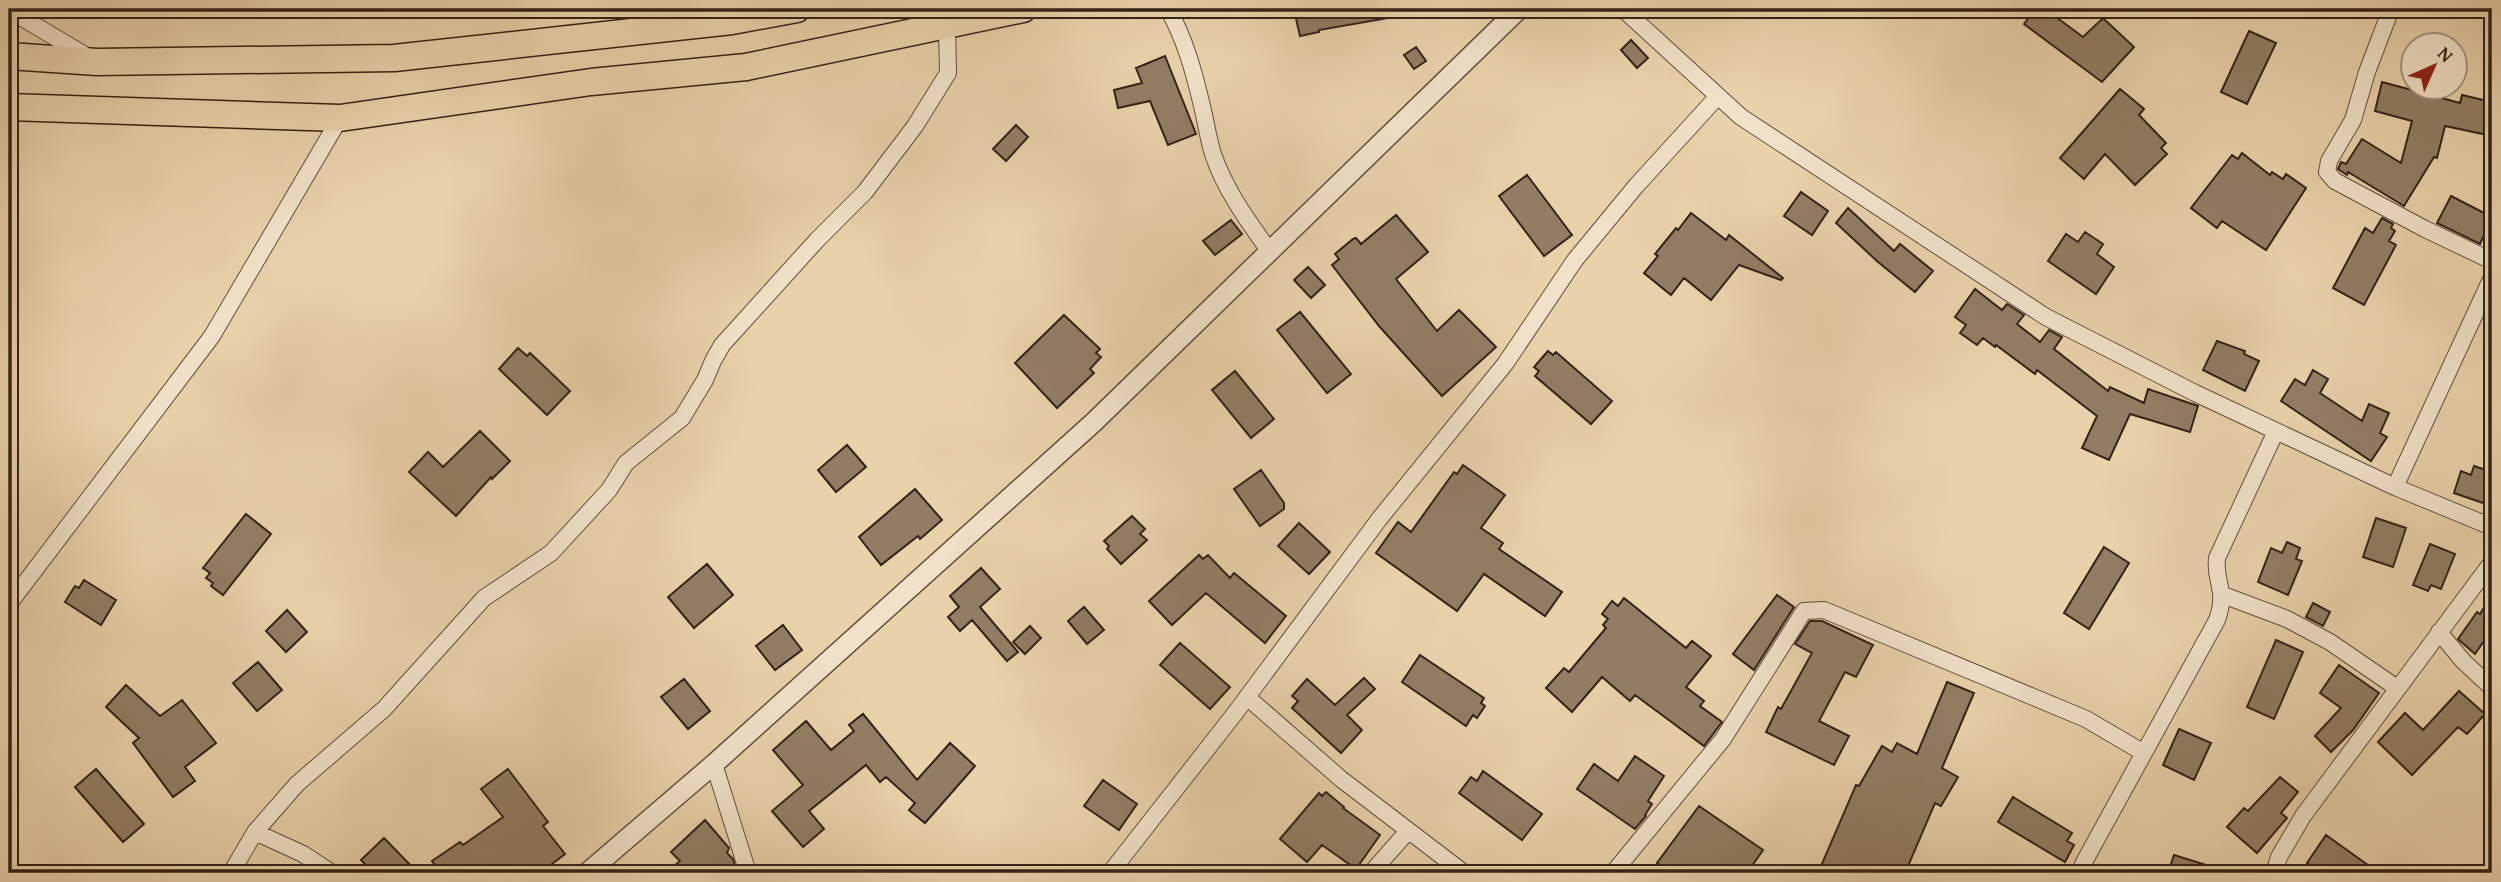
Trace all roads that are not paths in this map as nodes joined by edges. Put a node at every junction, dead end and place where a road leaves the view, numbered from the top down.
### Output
1 (797, 9) edge
2 (1023, 9) edge
3 (1168, 9) edge
4 (1519, 9) edge
5 (1623, 9) edge
6 (2391, 9) edge
7 (9, 10) edge
8 (947, 26) junction
9 (592, 36) junction
10 (9, 56) edge
11 (97, 62) junction
12 (591, 82) junction
13 (1718, 96) junction
14 (9, 107) edge
15 (340, 118) junction
16 (1270, 252) junction
17 (2492, 261) edge
18 (2492, 277) edge
19 (2276, 431) junction
20 (2395, 487) junction
21 (2492, 527) edge
22 (2492, 562) edge
23 (2223, 595) junction
24 (9, 604) edge
25 (2440, 632) junction
26 (2397, 688) junction
27 (2492, 688) edge
28 (1247, 697) junction
29 (2144, 753) junction
30 (714, 764) junction
31 (1408, 831) junction
32 (255, 832) junction
33 (2083, 863) dead end
34 (231, 873) edge
35 (332, 873) edge
36 (587, 873) edge
37 (747, 873) edge
38 (1110, 873) edge
39 (1371, 873) edge
40 (1464, 873) edge
41 (1613, 873) edge
42 (2274, 873) edge

1 - 9 highway
2 - 8 highway
3 - 16 street
4 - 16 street
5 - 13 street
6 - 17 street
7 - 11 street
8 - 12 highway
8 - 32 street
9 - 11 highway
9 - 12 highway
10 - 11 highway
12 - 15 highway
13 - 19 street
13 - 28 street
14 - 15 highway
15 - 24 street
16 - 30 street
18 - 20 street
19 - 20 street
19 - 23 street
20 - 21 street
22 - 25 street
23 - 26 street
23 - 29 street
25 - 26 street
25 - 27 street
26 - 42 street
28 - 31 street
28 - 38 street
29 - 33 street
29 - 41 street
30 - 36 street
30 - 37 street
31 - 39 street
31 - 40 street
32 - 34 street
32 - 35 street

